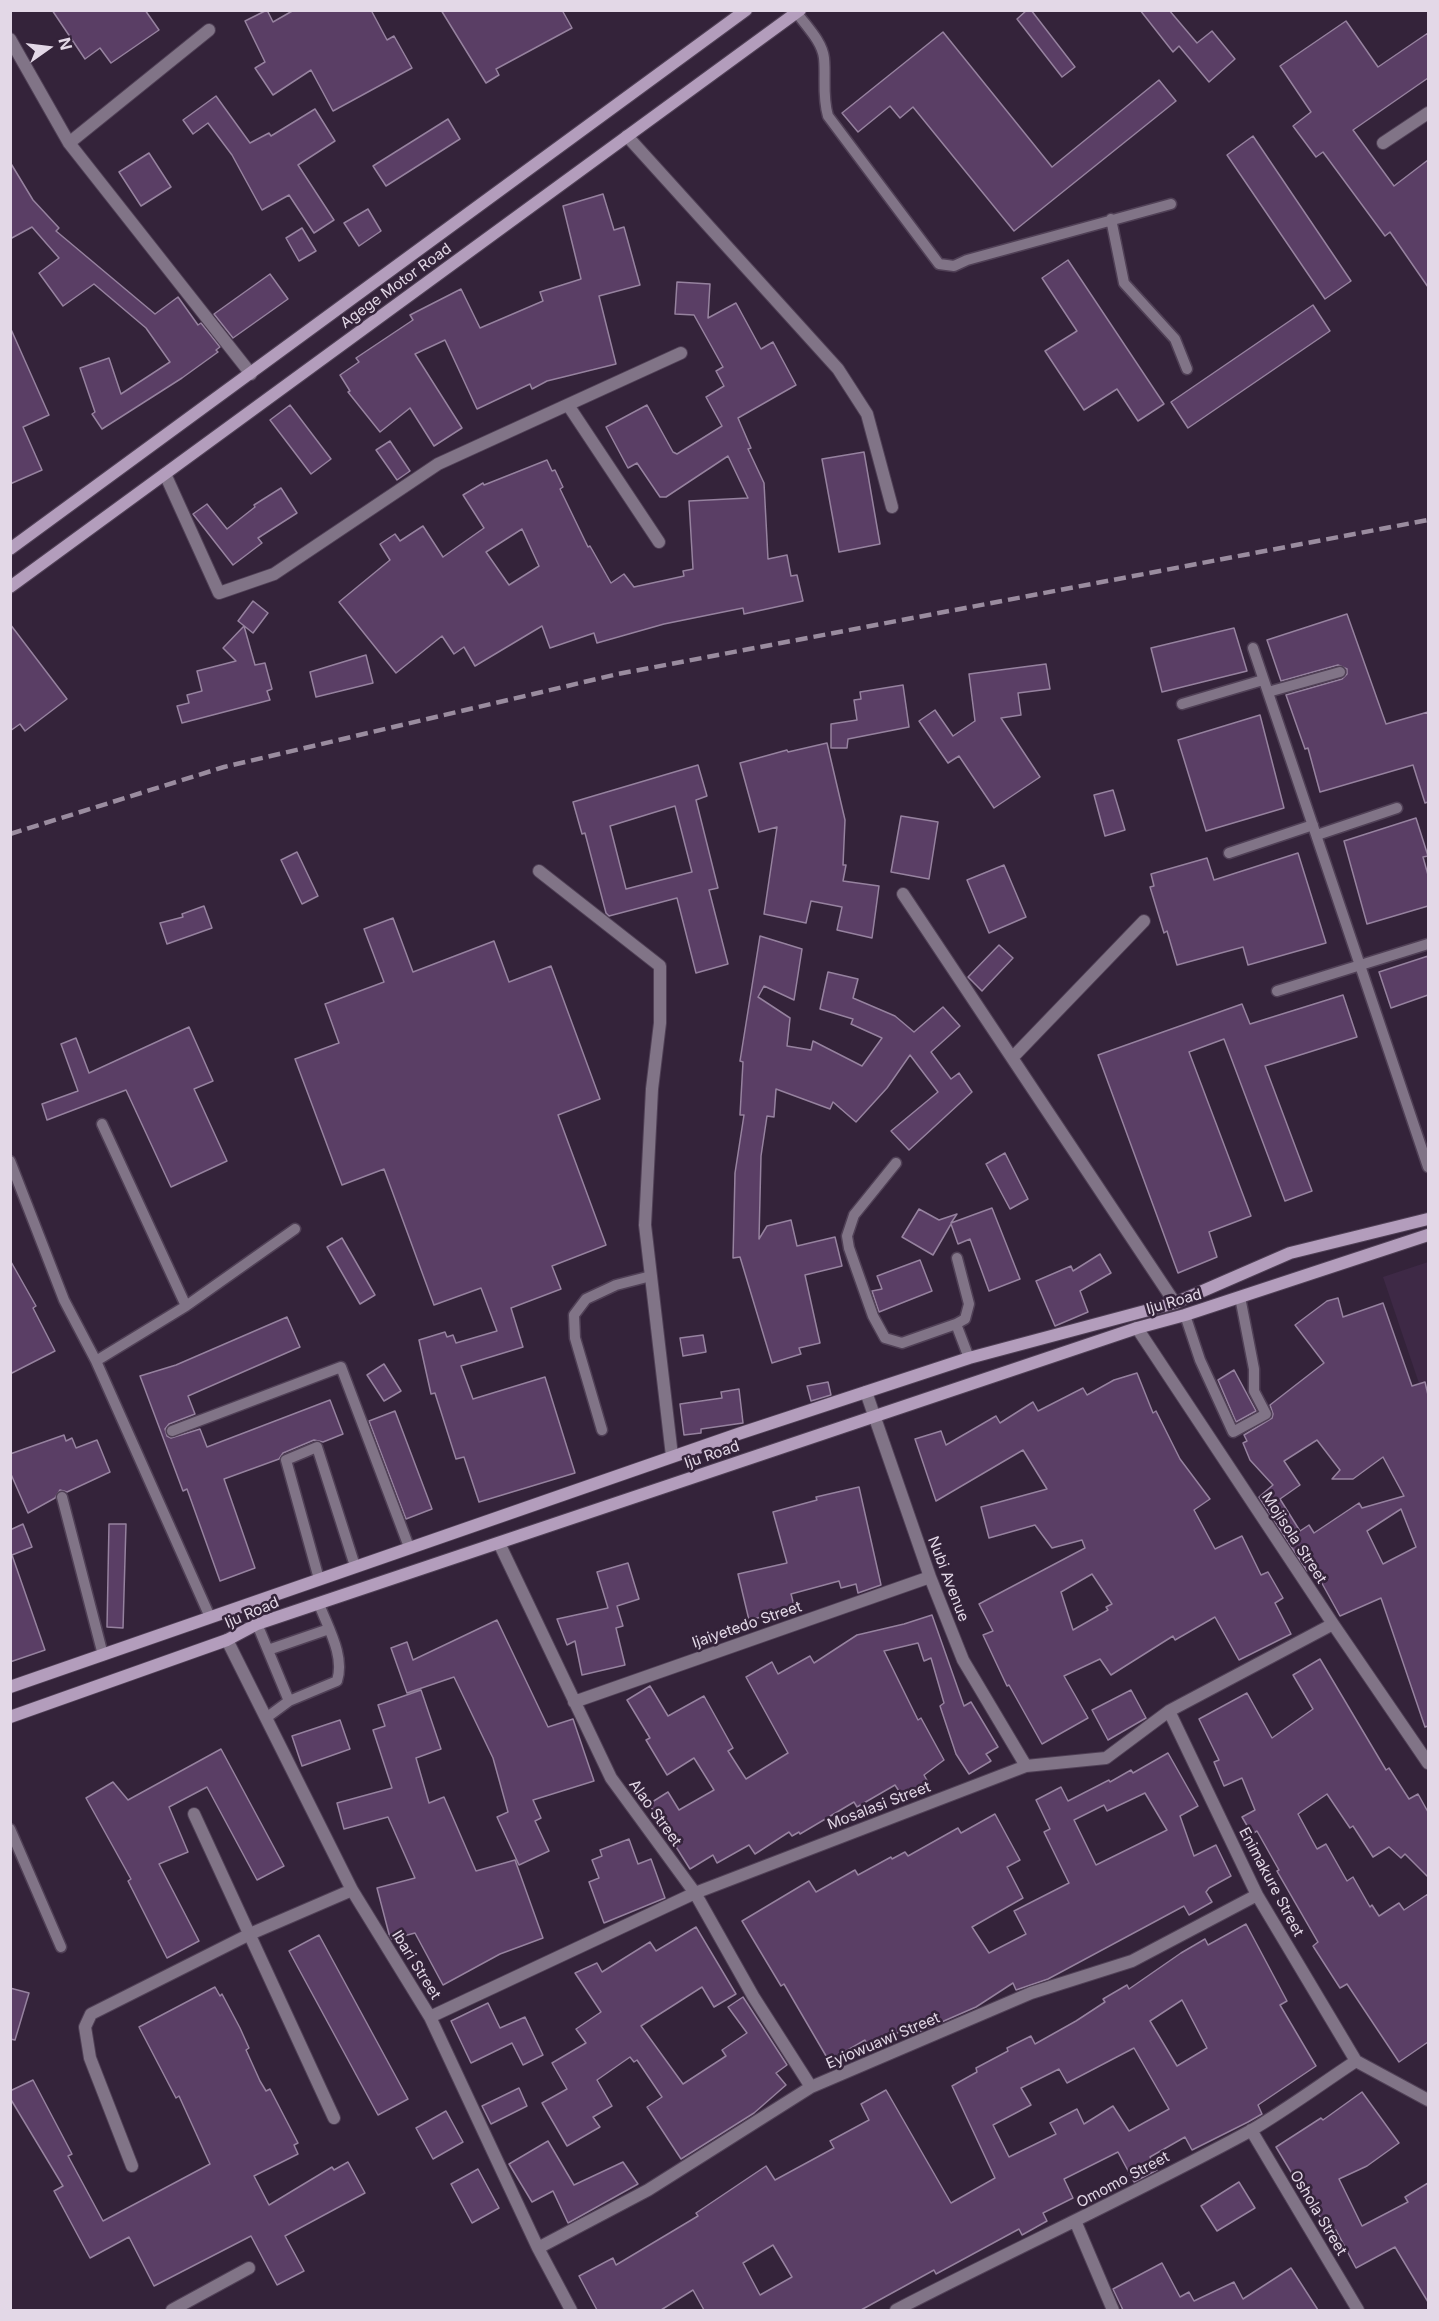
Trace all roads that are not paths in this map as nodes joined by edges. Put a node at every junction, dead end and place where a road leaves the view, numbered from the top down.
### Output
1 (741, 12) edge
2 (798, 12) edge
3 (209, 30) dead end
4 (10, 39) edge
5 (1428, 113) edge
6 (627, 136) junction
7 (1383, 142) dead end
8 (69, 143) junction
9 (1171, 204) dead end
10 (1111, 219) junction
11 (681, 353) dead end
12 (1187, 369) dead end
13 (250, 374) junction
14 (568, 405) junction
15 (165, 474) junction
16 (892, 507) dead end
17 (659, 542) dead end
18 (10, 549) edge
19 (10, 587) edge
20 (1253, 648) dead end
21 (1340, 672) dead end
22 (1263, 680) junction
23 (1268, 692) junction
24 (1182, 704) dead end
25 (1397, 808) dead end
26 (1315, 830) junction
27 (1229, 853) dead end
28 (538, 872) dead end
29 (903, 894) dead end
30 (1144, 921) dead end
31 (1428, 944) edge
32 (1360, 965) junction
33 (1276, 991) dead end
34 (1013, 1057) junction
35 (102, 1124) dead end
36 (10, 1161) edge
37 (896, 1163) dead end
38 (1428, 1167) edge
39 (1428, 1220) edge
40 (296, 1229) dead end
41 (1428, 1236) edge
42 (957, 1258) dead end
43 (651, 1276) junction
44 (1240, 1297) junction
45 (1175, 1303) junction
46 (186, 1306) junction
47 (1185, 1315) junction
48 (957, 1324) junction
49 (1137, 1328) junction
50 (969, 1358) junction
51 (96, 1361) junction
52 (867, 1392) junction
53 (874, 1416) junction
54 (602, 1430) dead end
55 (172, 1431) dead end
56 (672, 1456) junction
57 (62, 1497) dead end
58 (498, 1543) junction
59 (409, 1547) junction
60 (355, 1566) junction
61 (930, 1577) junction
62 (319, 1579) junction
63 (319, 1604) junction
64 (210, 1617) junction
65 (257, 1624) junction
66 (1333, 1624) junction
67 (328, 1629) junction
68 (227, 1640) junction
69 (268, 1650) junction
70 (103, 1655) junction
71 (10, 1687) edge
72 (289, 1701) junction
73 (574, 1702) junction
74 (1169, 1711) junction
75 (10, 1717) edge
76 (266, 1718) junction
77 (1428, 1763) edge
78 (1026, 1766) junction
79 (194, 1814) dead end
80 (10, 1829) edge
81 (352, 1890) junction
82 (695, 1893) junction
83 (1257, 1895) junction
84 (250, 1934) junction
85 (61, 1947) dead end
86 (430, 2017) junction
87 (1356, 2061) junction
88 (811, 2087) junction
89 (1428, 2100) edge
90 (334, 2118) dead end
91 (1251, 2130) junction
92 (132, 2166) dead end
93 (1076, 2223) junction
94 (538, 2248) junction
95 (249, 2268) dead end
96 (172, 2310) edge
97 (571, 2310) edge
98 (896, 2310) edge
99 (1113, 2310) edge
100 (1358, 2310) edge

1 - 13 main road, Agege Motor Road
2 - 6 main road, Agege Motor Road
2 - 10 lane
3 - 8 street
4 - 8 street
5 - 7 street
6 - 15 main road, Agege Motor Road
6 - 16 street
8 - 13 street
9 - 10 lane
10 - 12 lane
11 - 14 street
13 - 18 main road, Agege Motor Road
14 - 15 street
14 - 17 street
15 - 19 main road, Agege Motor Road
20 - 22 lane
21 - 23 lane
22 - 23 lane
22 - 24 lane
23 - 26 lane
25 - 26 lane
26 - 27 lane
26 - 32 lane
28 - 43 street
29 - 34 street
30 - 34 street
31 - 32 lane
32 - 33 lane
32 - 38 lane
34 - 45 street
35 - 46 lane
36 - 51 lane
37 - 48 lane
39 - 45 main road, Iju Road
40 - 46 lane
41 - 44 main road, Iju Road
42 - 48 lane
43 - 54 lane
43 - 56 street
44 - 47 main road, Iju Road
44 - 47 lane
45 - 50 main road, Iju Road
46 - 51 lane
47 - 49 main road, Iju Road
48 - 50 lane
49 - 53 main road, Iju Road
49 - 66 street, Mojisola Street
50 - 52 main road, Iju Road
51 - 64 lane
52 - 53 street, Nubi Avenue
52 - 56 main road, Iju Road
53 - 58 main road, Iju Road
53 - 61 street, Nubi Avenue
55 - 59 lane
56 - 59 main road, Iju Road
57 - 70 lane
58 - 63 main road, Iju Road
58 - 73 street, Alao Street
59 - 60 main road, Iju Road
60 - 62 main road, Iju Road
60 - 62 lane
61 - 73 street, Ijaiyetedo Street
61 - 78 street, Nubi Avenue
62 - 64 main road, Iju Road
63 - 65 main road, Iju Road
63 - 67 lane
64 - 70 main road, Iju Road
65 - 68 main road, Iju Road
65 - 69 lane
66 - 74 street, Mosalasi Street
66 - 77 street, Mojisola Street
67 - 69 lane
67 - 72 lane
68 - 75 main road, Iju Road
68 - 76 street, Ibari Street
69 - 72 lane
70 - 71 main road, Iju Road
72 - 76 lane
73 - 82 street, Alao Street
74 - 78 street, Mosalasi Street
74 - 83 street, Enimakure Street
76 - 81 street, Ibari Street
78 - 82 street, Mosalasi Street
79 - 84 street
80 - 85 lane
81 - 84 street
81 - 86 street, Ibari Street
82 - 86 street, Mosalasi Street
82 - 88 street, Alao Street
83 - 87 street, Enimakure Street
83 - 88 street, Eyiowuawi Street
84 - 90 street
84 - 92 street
86 - 94 street, Ibari Street
87 - 89 street
87 - 91 street, Omomo Street
88 - 94 street, Eyiowuawi Street
91 - 93 street, Omomo Street
91 - 100 street, Oshola Street
93 - 98 street, Omomo Street
93 - 99 street
94 - 97 street, Ibari Street
95 - 96 street

